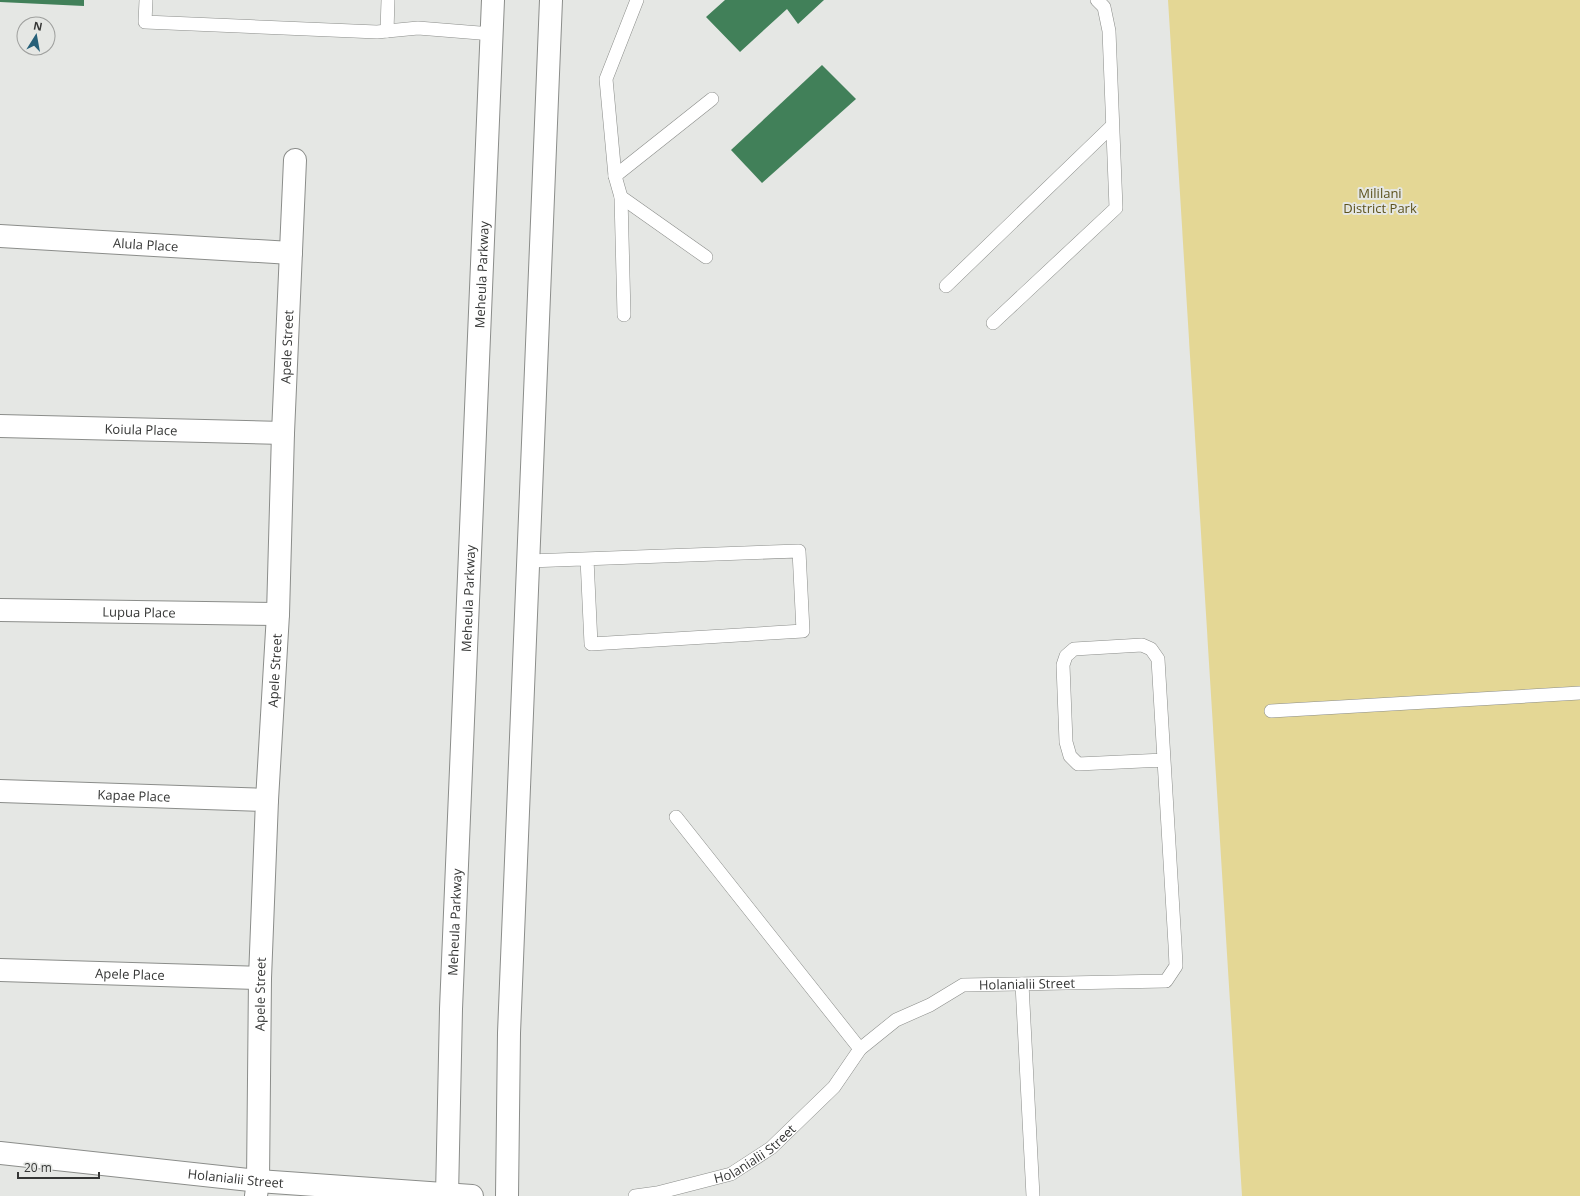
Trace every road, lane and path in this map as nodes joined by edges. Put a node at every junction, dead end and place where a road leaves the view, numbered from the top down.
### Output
1 (146, 0) edge
2 (388, 0) edge
3 (493, 0) edge
4 (551, 0) edge
5 (636, 0) edge
6 (1097, 0) edge
7 (387, 31) junction
8 (492, 34) junction
9 (712, 99) dead end
10 (1112, 126) junction
11 (295, 160) dead end
12 (615, 176) junction
13 (621, 197) junction
14 (0, 236) edge
15 (291, 253) junction
16 (706, 257) dead end
17 (946, 286) dead end
18 (624, 315) dead end
19 (993, 323) dead end
20 (0, 426) edge
21 (283, 433) junction
22 (587, 558) junction
23 (529, 561) junction
24 (0, 610) edge
25 (278, 614) junction
26 (1580, 693) edge
27 (1271, 711) dead end
28 (1164, 760) junction
29 (0, 791) edge
30 (267, 800) junction
31 (676, 817) dead end
32 (0, 970) edge
33 (260, 978) junction
34 (1022, 984) junction
35 (860, 1049) junction
36 (0, 1153) edge
37 (257, 1188) edge
38 (447, 1195) edge
39 (472, 1196) edge
40 (507, 1196) edge
41 (635, 1196) edge
42 (1034, 1196) edge

1 - 7 lane
2 - 7 lane
3 - 8 street, Meheula Parkway
4 - 23 street
5 - 12 lane
6 - 10 lane
7 - 8 lane
8 - 38 street, Meheula Parkway
9 - 12 lane
10 - 17 lane
10 - 19 lane
11 - 15 street, Apele Street
12 - 13 lane
13 - 16 lane
13 - 18 lane
14 - 15 street, Alula Place
15 - 21 street, Apele Street
20 - 21 street, Koiula Place
21 - 25 street, Apele Street
22 - 22 lane
22 - 23 lane
23 - 40 street
24 - 25 street, Lupua Place
25 - 30 street, Apele Street
26 - 27 lane
28 - 28 lane, Holanialii Street
28 - 34 lane, Holanialii Street
29 - 30 street, Kapae Place
30 - 33 street, Apele Street
31 - 35 lane
32 - 33 street, Apele Place
33 - 37 street, Apele Street
34 - 35 lane, Holanialii Street
34 - 42 lane
35 - 41 lane, Holanialii Street
36 - 37 street, Holanialii Street
37 - 38 street, Holanialii Street
38 - 39 street, Holanialii Street

